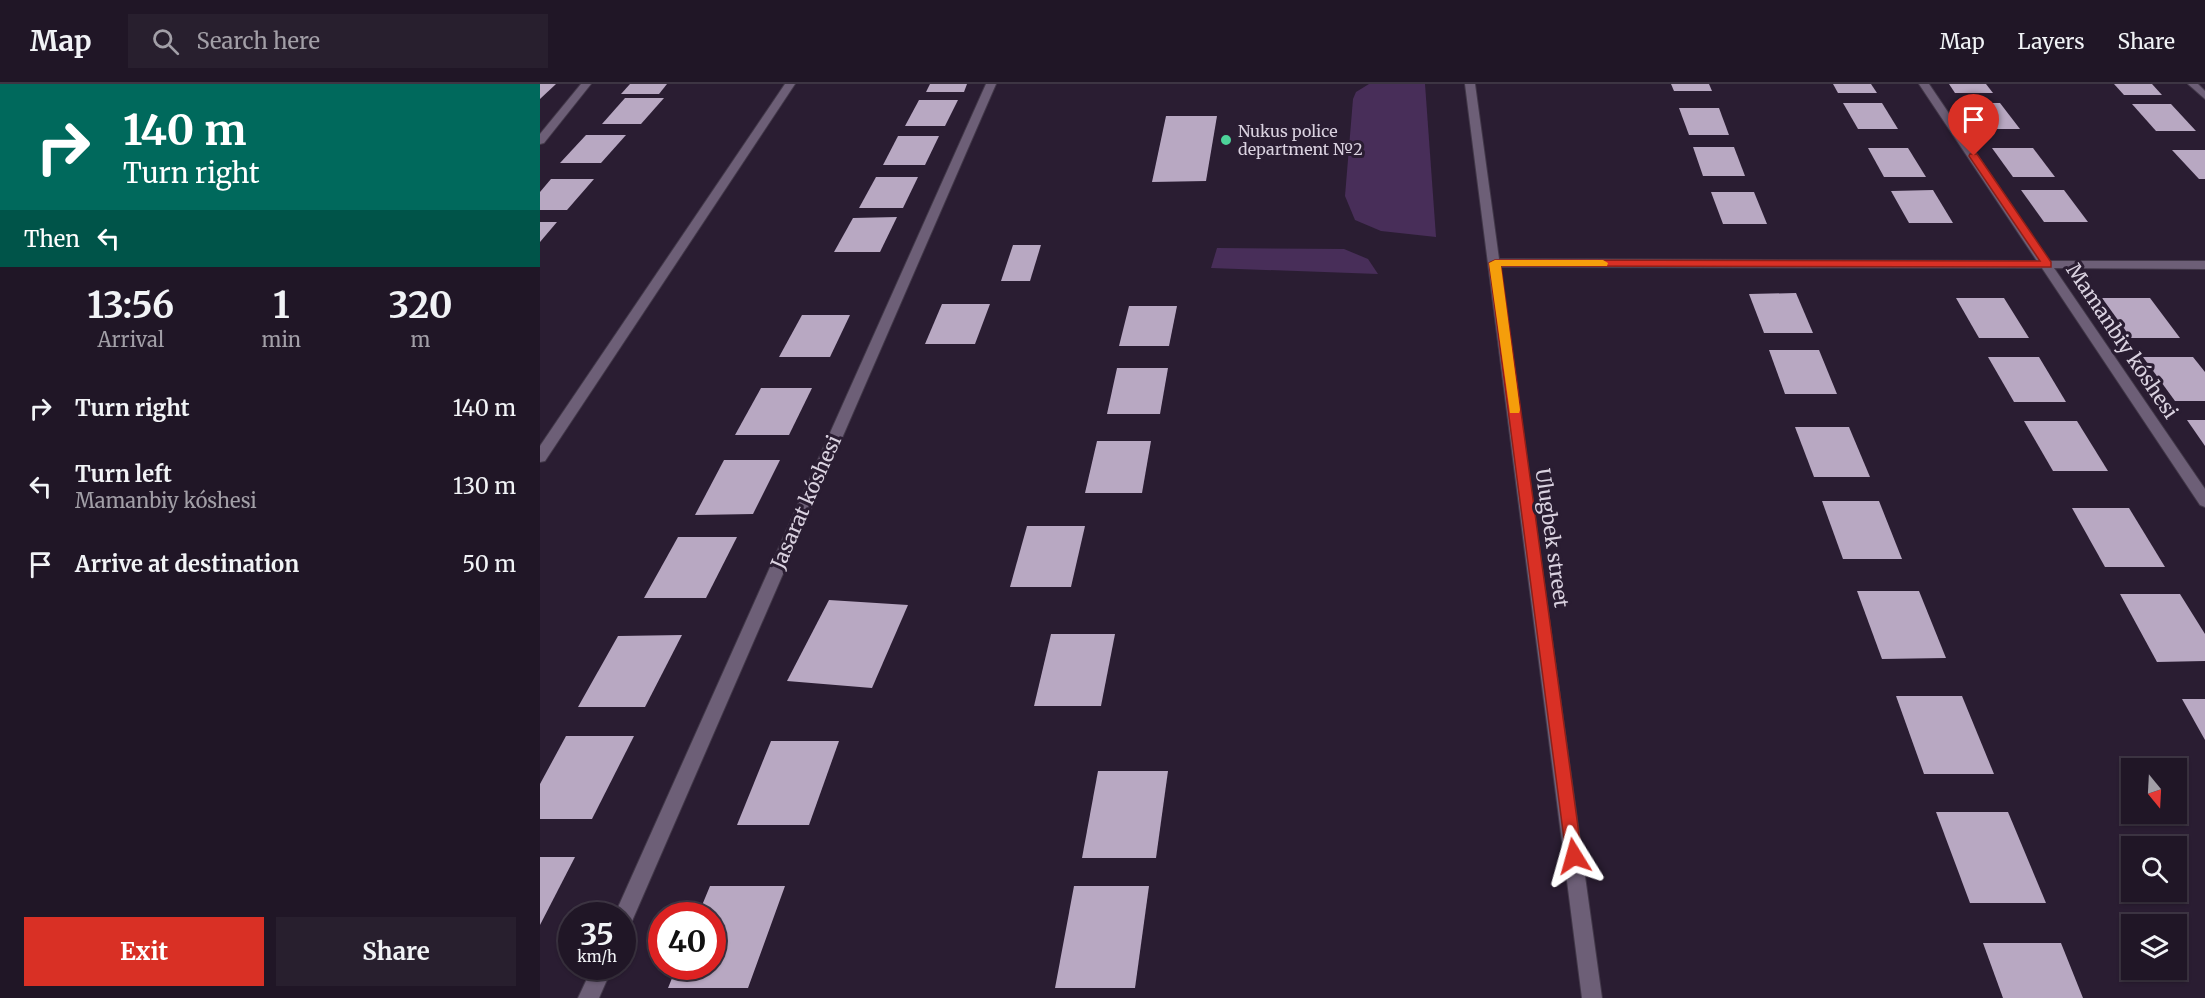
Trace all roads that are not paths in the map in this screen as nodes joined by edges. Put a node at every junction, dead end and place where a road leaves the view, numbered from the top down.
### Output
1 (586, 84) edge
2 (790, 84) edge
3 (991, 84) edge
4 (1470, 84) edge
5 (1924, 84) edge
6 (2193, 84) edge
7 (2205, 96) edge
8 (540, 141) edge
9 (1495, 263) junction
10 (2047, 265) junction
11 (2205, 265) edge
12 (540, 458) edge
13 (2205, 501) edge
14 (630, 902) edge
15 (596, 980) edge
16 (588, 998) edge
17 (1592, 998) edge

1 - 8 street
2 - 12 street
3 - 14 street, Jasarat kóshesi
4 - 9 street, Ulugbek street
5 - 10 street, Mamanbiy kóshesi
6 - 7 street
9 - 10 street
9 - 17 street, Ulugbek street
10 - 11 street
10 - 13 street, Mamanbiy kóshesi
15 - 16 street

